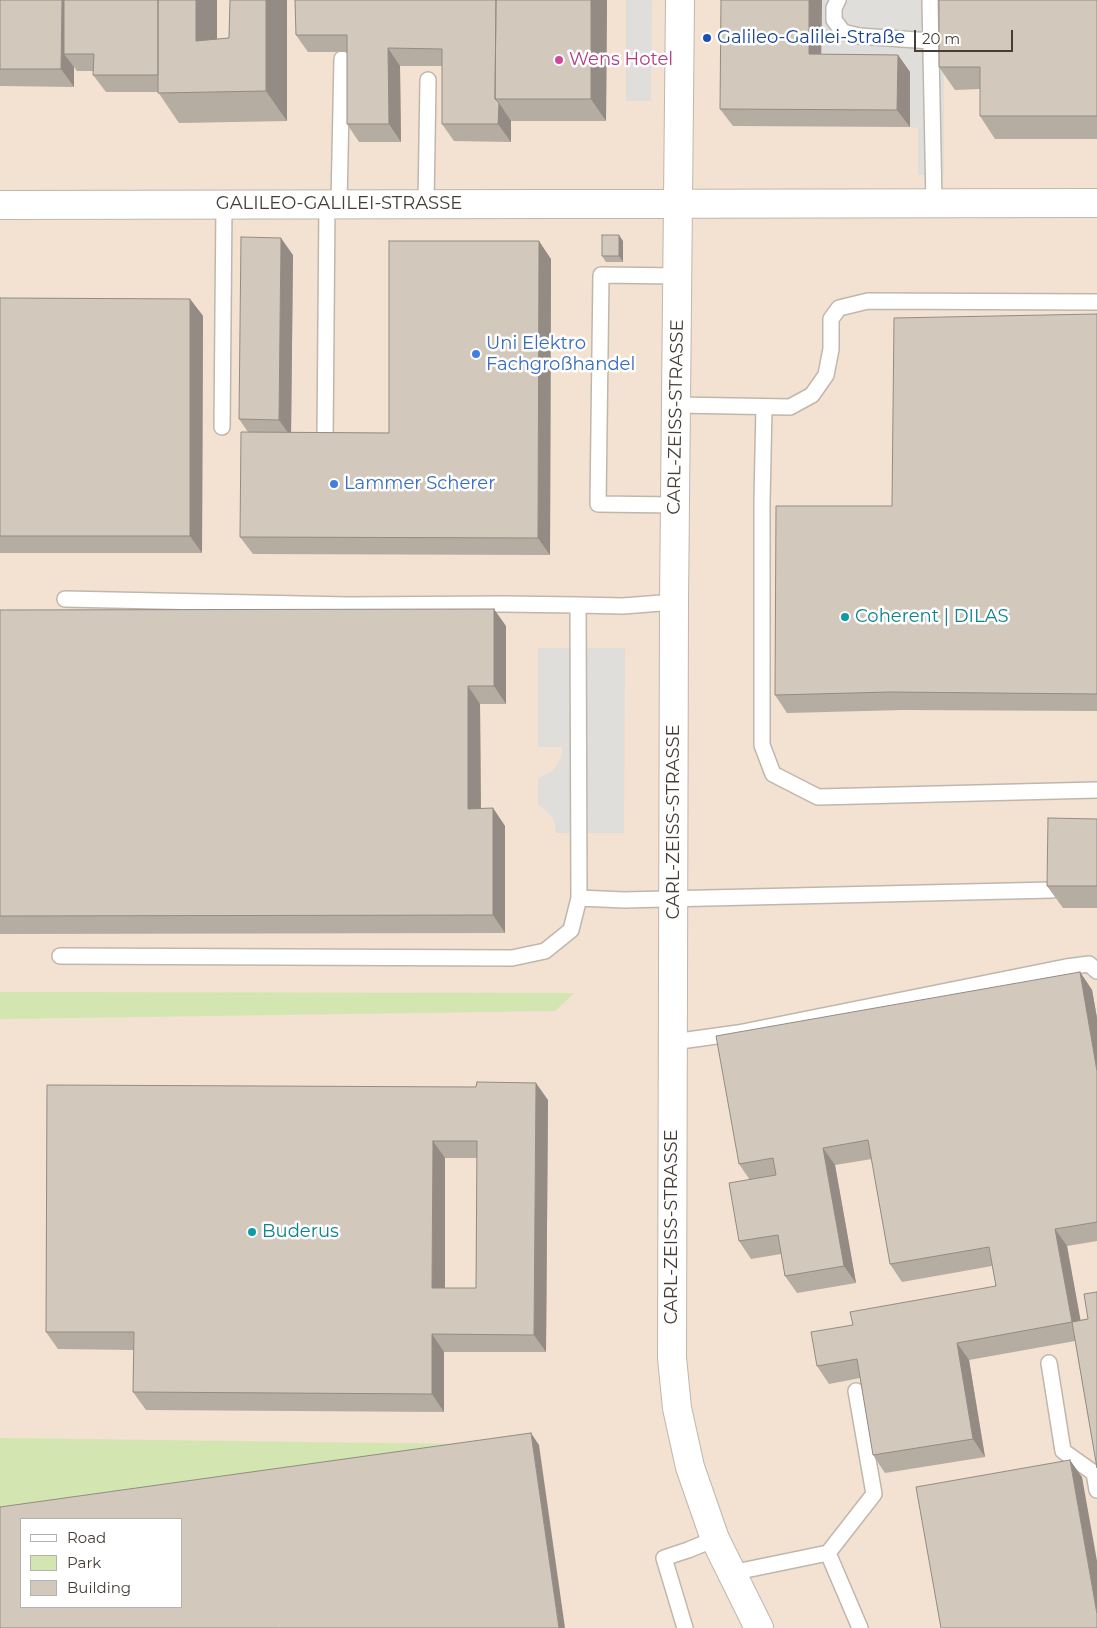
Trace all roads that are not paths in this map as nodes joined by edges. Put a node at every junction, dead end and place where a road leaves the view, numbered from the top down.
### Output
1 (680, 0) edge
2 (838, 0) edge
3 (930, 0) edge
4 (931, 40) junction
5 (342, 60) dead end
6 (428, 80) dead end
7 (1097, 202) edge
8 (678, 203) junction
9 (934, 203) junction
10 (224, 204) junction
11 (333, 204) junction
12 (426, 204) junction
13 (0, 205) edge
14 (678, 276) junction
15 (1097, 302) edge
16 (676, 405) junction
17 (764, 407) junction
18 (222, 427) dead end
19 (325, 440) edge
20 (675, 505) junction
21 (65, 599) dead end
22 (674, 602) junction
23 (578, 605) junction
24 (1097, 790) edge
25 (1053, 890) edge
26 (579, 898) junction
27 (674, 899) junction
28 (60, 956) dead end
29 (1097, 971) edge
30 (672, 1042) junction
31 (1049, 1363) dead end
32 (856, 1391) dead end
33 (1097, 1490) edge
34 (715, 1539) junction
35 (828, 1553) junction
36 (731, 1573) junction
37 (685, 1628) edge
38 (759, 1628) edge
39 (860, 1628) edge

1 - 8 street, CARL-ZEISS-STRASSE
2 - 4 lane
3 - 4 lane
4 - 9 lane
5 - 11 lane
6 - 12 lane
7 - 9 street, GALILEO-GALILEI-STRASSE
8 - 9 street, GALILEO-GALILEI-STRASSE
8 - 12 street, GALILEO-GALILEI-STRASSE
8 - 14 street, CARL-ZEISS-STRASSE
10 - 11 street, GALILEO-GALILEI-STRASSE
10 - 13 street, GALILEO-GALILEI-STRASSE
10 - 18 lane
11 - 12 street, GALILEO-GALILEI-STRASSE
11 - 19 lane
14 - 16 street, CARL-ZEISS-STRASSE
14 - 20 lane
15 - 17 lane
16 - 17 lane
16 - 20 street, CARL-ZEISS-STRASSE
17 - 24 lane
20 - 22 street, CARL-ZEISS-STRASSE
21 - 23 lane
22 - 23 lane
22 - 27 street, CARL-ZEISS-STRASSE
23 - 26 lane
25 - 27 lane
26 - 27 lane
26 - 28 lane
27 - 30 street, CARL-ZEISS-STRASSE
29 - 30 lane
30 - 34 street, CARL-ZEISS-STRASSE
31 - 33 lane
32 - 35 lane
34 - 36 street, CARL-ZEISS-STRASSE
34 - 37 lane
35 - 36 lane
35 - 39 lane
36 - 38 street, CARL-ZEISS-STRASSE

